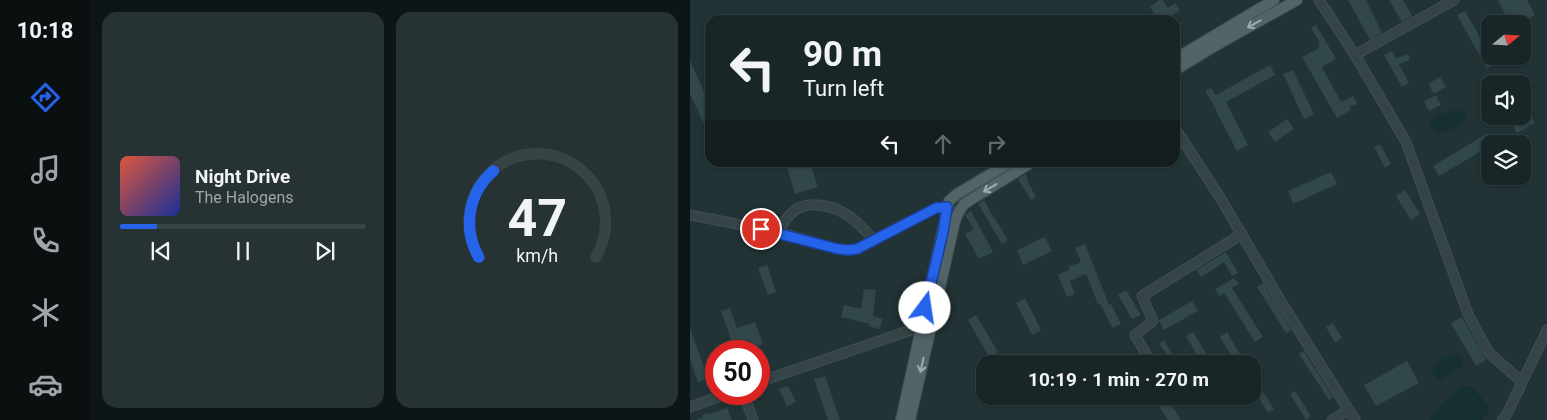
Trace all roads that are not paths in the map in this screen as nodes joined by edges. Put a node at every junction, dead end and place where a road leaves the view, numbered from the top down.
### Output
1 (1274, 0) edge
2 (1319, 0) edge
3 (1454, 0) edge
4 (1292, 1) edge
5 (1355, 55) junction
6 (1180, 56) edge
7 (1180, 67) edge
8 (1180, 136) edge
9 (1002, 167) edge
10 (1024, 167) edge
11 (947, 207) junction
12 (690, 215) edge
13 (957, 215) junction
14 (778, 232) junction
15 (1242, 234) junction
16 (874, 240) junction
17 (925, 329) junction
18 (1547, 330) edge
19 (1147, 355) edge
20 (770, 378) edge
21 (1522, 382) junction
22 (705, 402) edge
23 (748, 405) edge
24 (690, 407) edge
25 (1349, 410) junction
26 (753, 420) edge
27 (901, 420) edge
28 (910, 420) edge
29 (1332, 420) edge
30 (1355, 420) edge
31 (1502, 420) edge

1 - 6 main road
2 - 5 street
3 - 5 street
4 -> 7 main road
5 - 21 street
8 - 15 street
9 - 11 main road
10 -> 13 main road
11 - 13 street
11 - 16 street
11 - 17 main road
12 - 14 street
13 - 17 main road
14 - 16 street
14 - 16 street
15 - 19 street
15 - 25 street
17 - 20 street
17 - 27 main road
17 -> 28 main road
18 - 21 street
21 - 31 street
22 - 24 street
23 - 26 street
25 - 29 street
25 - 30 street

